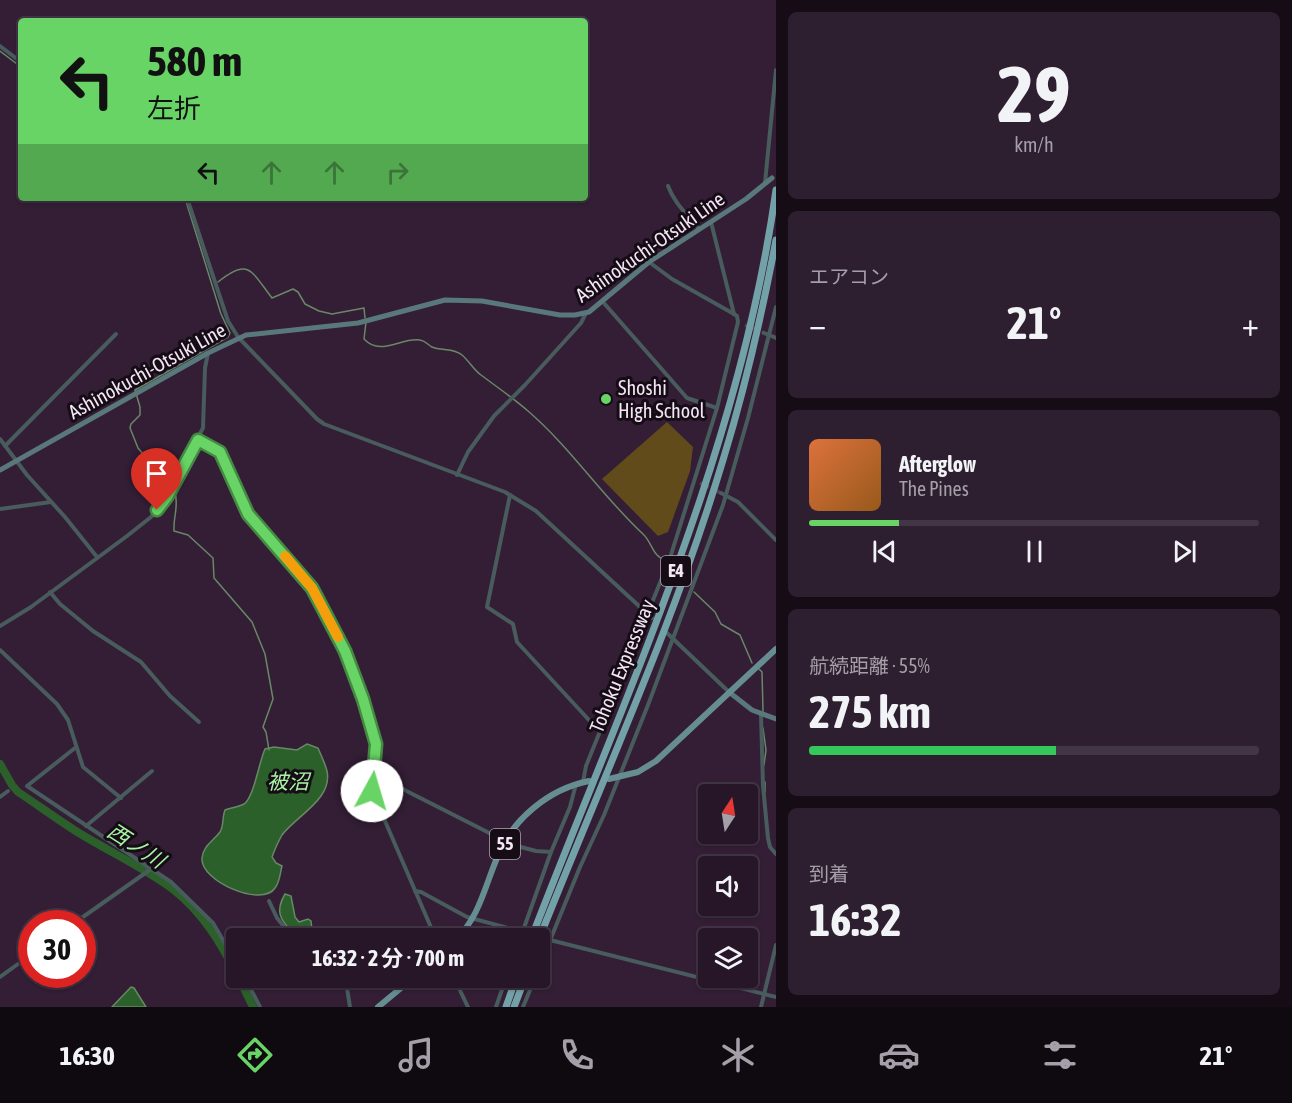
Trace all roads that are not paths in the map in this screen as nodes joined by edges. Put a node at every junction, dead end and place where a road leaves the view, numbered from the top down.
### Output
1 (0, 46) edge
2 (18, 60) edge
3 (776, 70) edge
4 (772, 178) dead end
5 (765, 183) junction
6 (668, 186) dead end
7 (776, 190) edge
8 (188, 201) edge
9 (711, 222) junction
10 (699, 229) junction
11 (776, 240) edge
12 (649, 262) junction
13 (603, 302) junction
14 (776, 307) edge
15 (586, 313) junction
16 (734, 314) junction
17 (738, 322) junction
18 (745, 325) tunnel mouth
19 (764, 333) tunnel mouth
20 (116, 334) dead end
21 (770, 335) junction
22 (238, 337) junction
23 (776, 338) edge
24 (208, 353) junction
25 (717, 408) junction
26 (0, 439) edge
27 (198, 440) junction
28 (5, 446) junction
29 (16, 460) junction
30 (0, 470) edge
31 (457, 475) junction
32 (693, 480) junction
33 (700, 483) tunnel mouth
34 (721, 493) tunnel mouth
35 (510, 495) junction
36 (726, 495) junction
37 (51, 502) junction
38 (0, 508) edge
39 (776, 540) edge
40 (97, 557) junction
41 (51, 592) junction
42 (647, 615) junction
43 (652, 618) dead end
44 (0, 626) edge
45 (667, 633) dead end
46 (674, 639) junction
47 (776, 649) edge
48 (0, 650) edge
49 (729, 692) junction
50 (761, 714) junction
51 (776, 719) edge
52 (199, 722) dead end
53 (600, 732) junction
54 (75, 748) junction
55 (152, 771) dead end
56 (373, 774) junction
57 (620, 777) junction
58 (609, 779) dead end
59 (583, 782) junction
60 (8, 791) dead end
61 (0, 797) edge
62 (121, 798) junction
63 (86, 826) junction
64 (507, 841) junction
65 (551, 852) junction
66 (776, 854) edge
67 (151, 869) junction
68 (415, 891) junction
69 (269, 901) dead end
70 (93, 910) edge
71 (473, 918) junction
72 (287, 928) edge
73 (431, 928) edge
74 (466, 928) edge
75 (505, 928) edge
76 (529, 928) edge
77 (530, 928) edge
78 (549, 928) edge
79 (550, 928) edge
80 (550, 940) edge
81 (226, 944) edge
82 (776, 945) edge
83 (18, 964) edge
84 (0, 977) edge
85 (250, 988) edge
86 (347, 988) edge
87 (401, 988) edge
88 (459, 988) edge
89 (503, 988) edge
90 (513, 988) edge
91 (521, 988) edge
92 (531, 988) edge
93 (764, 994) junction
94 (776, 997) edge
95 (260, 1007) edge
96 (350, 1007) edge
97 (378, 1007) edge
98 (468, 1007) edge
99 (496, 1007) edge
100 (506, 1007) edge
101 (514, 1007) edge
102 (523, 1007) edge
103 (761, 1007) edge

1 - 2 street
3 - 5 street
4 - 5 main road, Ashinokuchi-Otsuki Line
5 - 9 main road, Ashinokuchi-Otsuki Line
6 - 10 street
7 - 77 highway, Tohoku Expressway / E4
8 - 22 street
9 - 10 main road, Ashinokuchi-Otsuki Line
9 - 16 street
10 - 12 main road, Ashinokuchi-Otsuki Line
11 - 78 highway, Tohoku Expressway / E4
12 - 13 main road, Ashinokuchi-Otsuki Line
12 - 16 street
13 - 15 main road, Ashinokuchi-Otsuki Line
13 - 25 street
14 - 21 street
15 - 22 main road, Ashinokuchi-Otsuki Line
15 - 31 street
16 - 17 street
17 - 18 street
17 - 25 street
19 - 21 street
20 - 28 street
21 - 23 street
21 - 36 street
22 - 24 main road, Ashinokuchi-Otsuki Line
22 - 31 street
24 - 27 street
24 - 29 main road, Ashinokuchi-Otsuki Line
25 - 32 street
26 - 28 street
27 - 40 street
27 - 56 street
28 - 29 street
29 - 30 main road, Ashinokuchi-Otsuki Line
29 - 37 street
31 - 35 street
32 - 33 street
32 - 42 street
34 - 36 street
35 - 42 street
35 - 53 street
36 - 39 street
36 - 46 street
37 - 38 street
37 - 40 street
40 - 41 street
41 - 44 street
41 - 52 street
42 - 43 street
42 - 53 street
45 - 46 street
46 - 49 street
46 - 57 street
47 - 49 main road
48 - 54 street
49 - 50 main road
49 - 57 main road
50 - 51 main road
50 - 66 street
53 - 59 street
54 - 62 street
54 - 63 street
55 - 62 street
56 - 64 street
56 - 68 street
57 - 58 main road
57 - 79 street
59 - 64 main road, 55
59 - 65 street
60 - 61 street
62 - 63 street
63 - 67 street
64 - 65 street
64 - 71 main road, 55
65 - 76 street
67 - 70 street
67 - 81 street
68 - 71 street
68 - 73 street
69 - 72 street
71 - 74 main road, 55
71 - 75 street
80 - 93 street
82 - 93 street
83 - 84 street
85 - 95 street
86 - 96 street
87 - 97 main road
88 - 98 street
89 - 99 street
90 - 100 highway
91 - 101 highway
92 - 102 street
93 - 94 street
93 - 103 street

